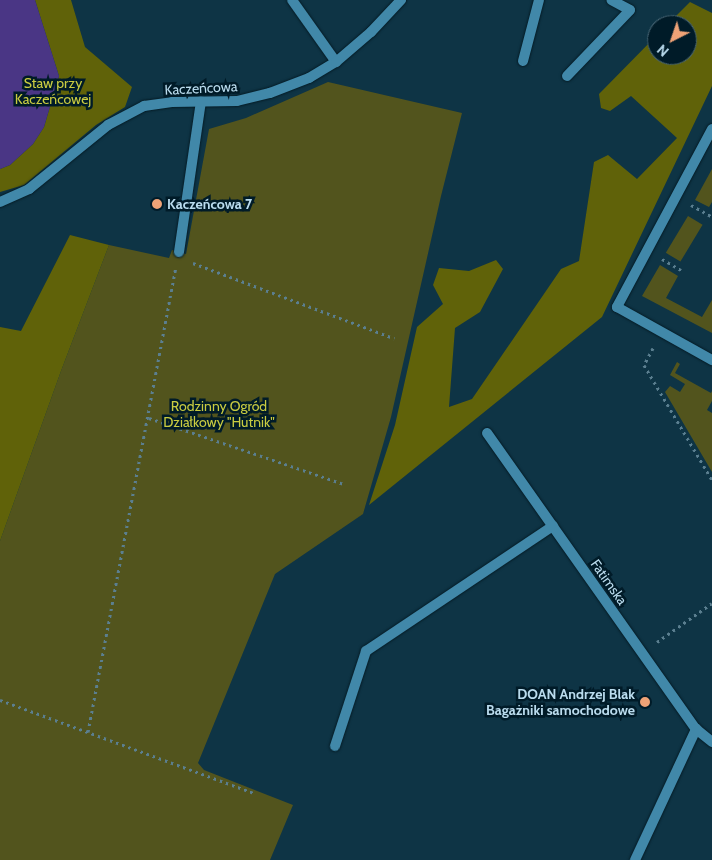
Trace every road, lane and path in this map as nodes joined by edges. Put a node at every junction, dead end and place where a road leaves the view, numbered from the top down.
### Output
1 (292, 0) edge
2 (401, 0) edge
3 (539, 0) edge
4 (611, 0) edge
5 (336, 62) junction
6 (523, 62) dead end
7 (567, 76) dead end
8 (201, 102) junction
9 (712, 129) edge
10 (0, 202) edge
11 (688, 204) dead end
12 (711, 216) dead end
13 (179, 255) junction
14 (660, 257) dead end
15 (681, 270) dead end
16 (662, 332) junction
17 (394, 338) dead end
18 (712, 360) edge
19 (149, 418) junction
20 (487, 433) dead end
21 (712, 480) edge
22 (344, 484) dead end
23 (553, 526) junction
24 (712, 603) edge
25 (642, 653) junction
26 (0, 700) edge
27 (696, 729) junction
28 (88, 732) junction
29 (712, 742) edge
30 (335, 746) dead end
31 (254, 793) dead end
32 (635, 860) edge

1 - 5 street
2 - 5 street, Kaczeńcowa
3 - 6 street
4 - 7 street
5 - 8 street, Kaczeńcowa
8 - 10 street, Kaczeńcowa
8 - 13 street
9 - 16 street
11 - 12 path
13 - 17 path
13 - 19 path
14 - 15 path
16 - 18 street
16 - 21 path
19 - 22 path
19 - 28 path
20 - 23 street, Fatimska
23 - 25 street, Fatimska
23 - 30 street
24 - 25 path
25 - 27 street, Fatimska
26 - 28 path
27 - 29 street, Fatimska
27 - 32 street
28 - 31 path

